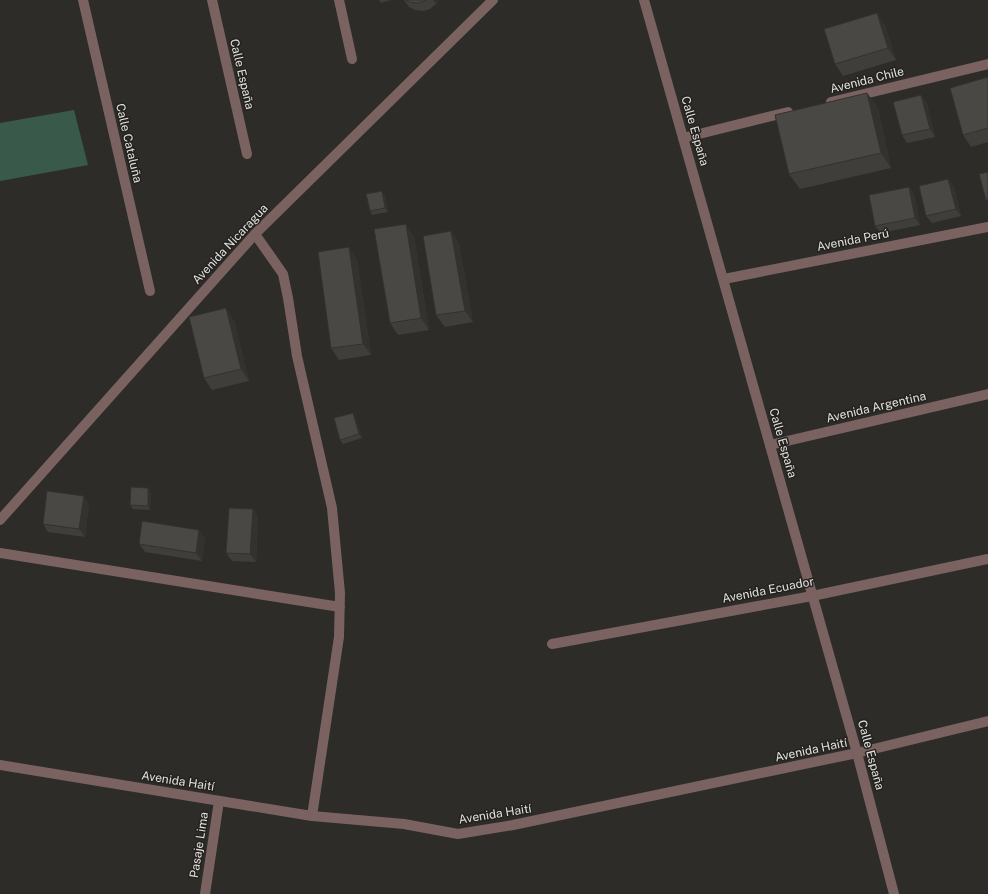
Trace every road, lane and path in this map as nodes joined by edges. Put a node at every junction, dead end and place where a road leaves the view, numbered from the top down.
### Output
1 (83, 0) edge
2 (212, 0) edge
3 (339, 0) edge
4 (493, 0) edge
5 (644, 0) edge
6 (352, 59) dead end
7 (988, 64) edge
8 (820, 105) edge
9 (797, 110) edge
10 (683, 138) junction
11 (247, 154) dead end
12 (988, 227) edge
13 (255, 234) junction
14 (724, 279) junction
15 (150, 291) dead end
16 (988, 394) edge
17 (770, 445) junction
18 (0, 520) edge
19 (0, 553) edge
20 (988, 559) edge
21 (812, 596) junction
22 (340, 607) junction
23 (552, 644) dead end
24 (988, 721) edge
25 (857, 753) junction
26 (0, 765) edge
27 (219, 801) junction
28 (312, 816) junction
29 (205, 894) edge
30 (894, 894) edge

1 - 15 street, Calle Cataluña
2 - 11 street, Calle España
3 - 6 street
4 - 13 street, Avenida Nicaragua
5 - 10 street, Calle España
7 - 8 street, Avenida Chile
9 - 10 street
10 - 14 street, Calle España
12 - 14 street, Avenida Perú
13 - 18 street, Avenida Nicaragua
13 - 22 street
14 - 17 street, Calle España
16 - 17 street, Avenida Argentina
17 - 21 street, Calle España
19 - 22 street
20 - 21 street, Avenida Ecuador
21 - 23 street, Avenida Ecuador
21 - 25 street, Calle España
22 - 28 street
24 - 25 street, Avenida Haití
25 - 28 street, Avenida Haití
25 - 30 street, Calle España
26 - 27 street, Avenida Haití
27 - 28 street, Avenida Haití
27 - 29 street, Pasaje Lima

